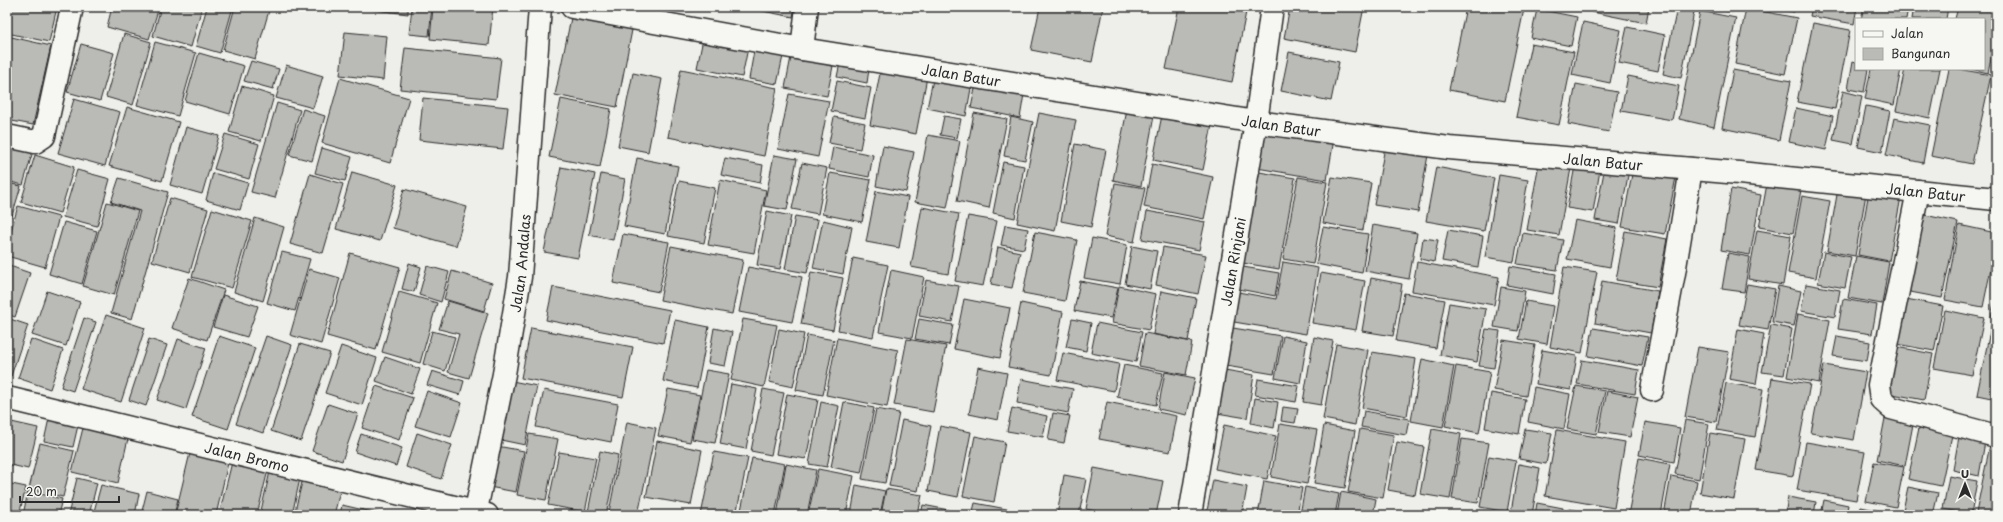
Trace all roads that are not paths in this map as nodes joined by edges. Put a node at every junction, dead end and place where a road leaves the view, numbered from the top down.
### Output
1 (72, 7) edge
2 (540, 7) edge
3 (572, 7) edge
4 (807, 7) edge
5 (1272, 7) edge
6 (802, 48) junction
7 (1256, 122) junction
8 (7, 136) edge
9 (1691, 169) junction
10 (1918, 191) junction
11 (1995, 195) edge
12 (1652, 390) dead end
13 (7, 398) edge
14 (1996, 436) edge
15 (479, 514) edge
16 (1190, 515) edge

1 - 8 street
2 - 15 street, Jalan Andalas
3 - 6 street, Jalan Batur
4 - 6 street
5 - 7 street, Jalan Rinjani
6 - 7 street, Jalan Batur
7 - 9 street, Jalan Batur
7 - 16 street, Jalan Rinjani
9 - 10 street, Jalan Batur
9 - 12 street
10 - 11 street, Jalan Batur
10 - 14 street
13 - 15 street, Jalan Bromo

